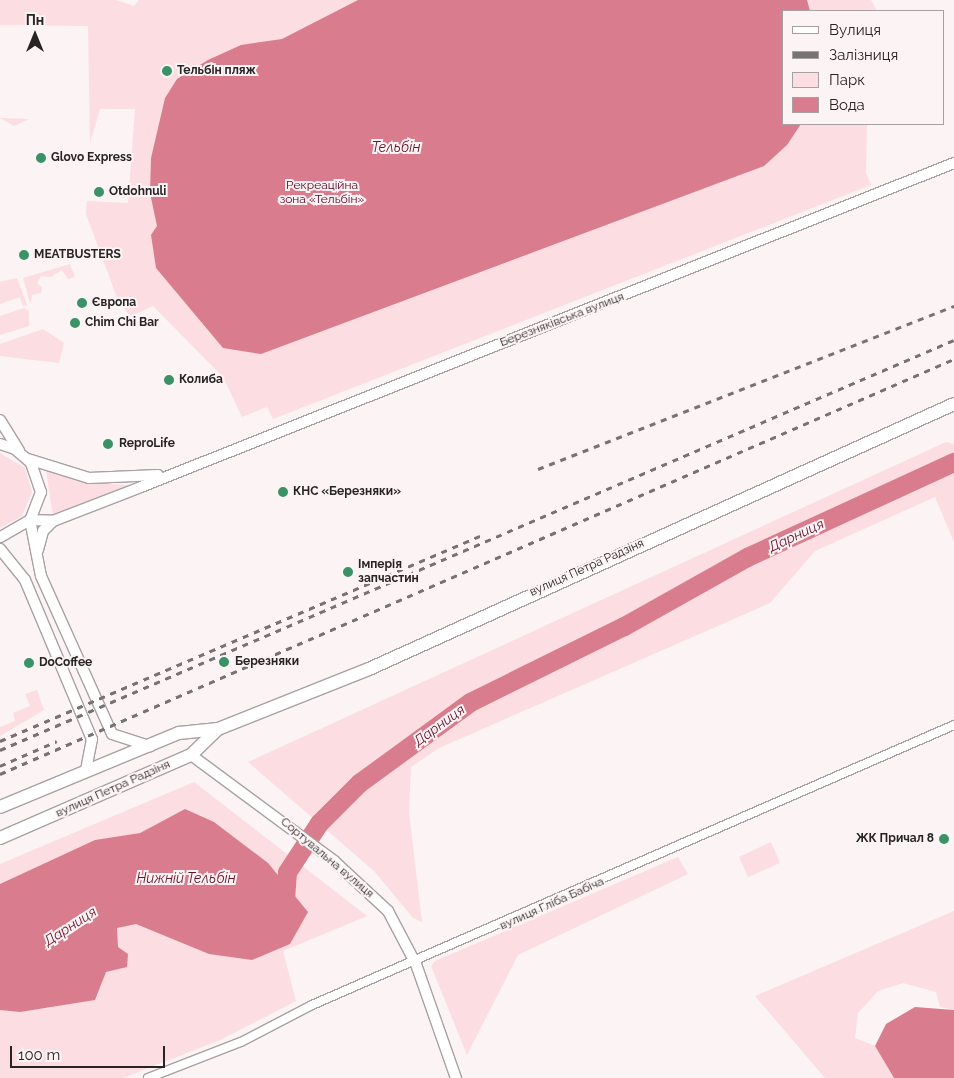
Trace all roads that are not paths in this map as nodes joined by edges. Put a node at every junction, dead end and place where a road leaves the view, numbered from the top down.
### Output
1 (954, 163) edge
2 (954, 404) edge
3 (0, 420) edge
4 (0, 444) edge
5 (24, 455) junction
6 (169, 473) junction
7 (30, 520) junction
8 (53, 521) junction
9 (0, 537) edge
10 (0, 549) edge
11 (0, 556) edge
12 (38, 563) junction
13 (15, 566) junction
14 (954, 725) edge
15 (218, 729) junction
16 (150, 746) junction
17 (190, 755) junction
18 (86, 771) junction
19 (0, 807) edge
20 (0, 838) edge
21 (416, 964) junction
22 (148, 1078) edge
23 (456, 1078) edge

1 - 6 street, Березняківська вулиця
2 - 15 main road, вулиця Петра Радзіня
3 - 5 street
4 - 5 street, Березняківська вулиця
5 - 6 street, Березняківська вулиця
5 - 7 street
6 - 8 street, Березняківська вулиця
7 - 8 street, Березняківська вулиця
7 - 9 street
7 - 12 street
8 - 12 street
10 - 13 street
11 - 13 street
12 - 16 street
13 - 18 street
14 - 21 street, вулиця Гліба Бабіча
15 - 16 main road, вулиця Петра Радзіня
15 - 17 main road, вулиця Петра Радзіня
16 - 18 main road, вулиця Петра Радзіня
17 - 20 main road, вулиця Петра Радзіня
17 - 21 street, Сортувальна вулиця
18 - 19 main road, вулиця Петра Радзіня
21 - 22 street, вулиця Гліба Бабіча
21 - 23 street, Сортувальна вулиця

